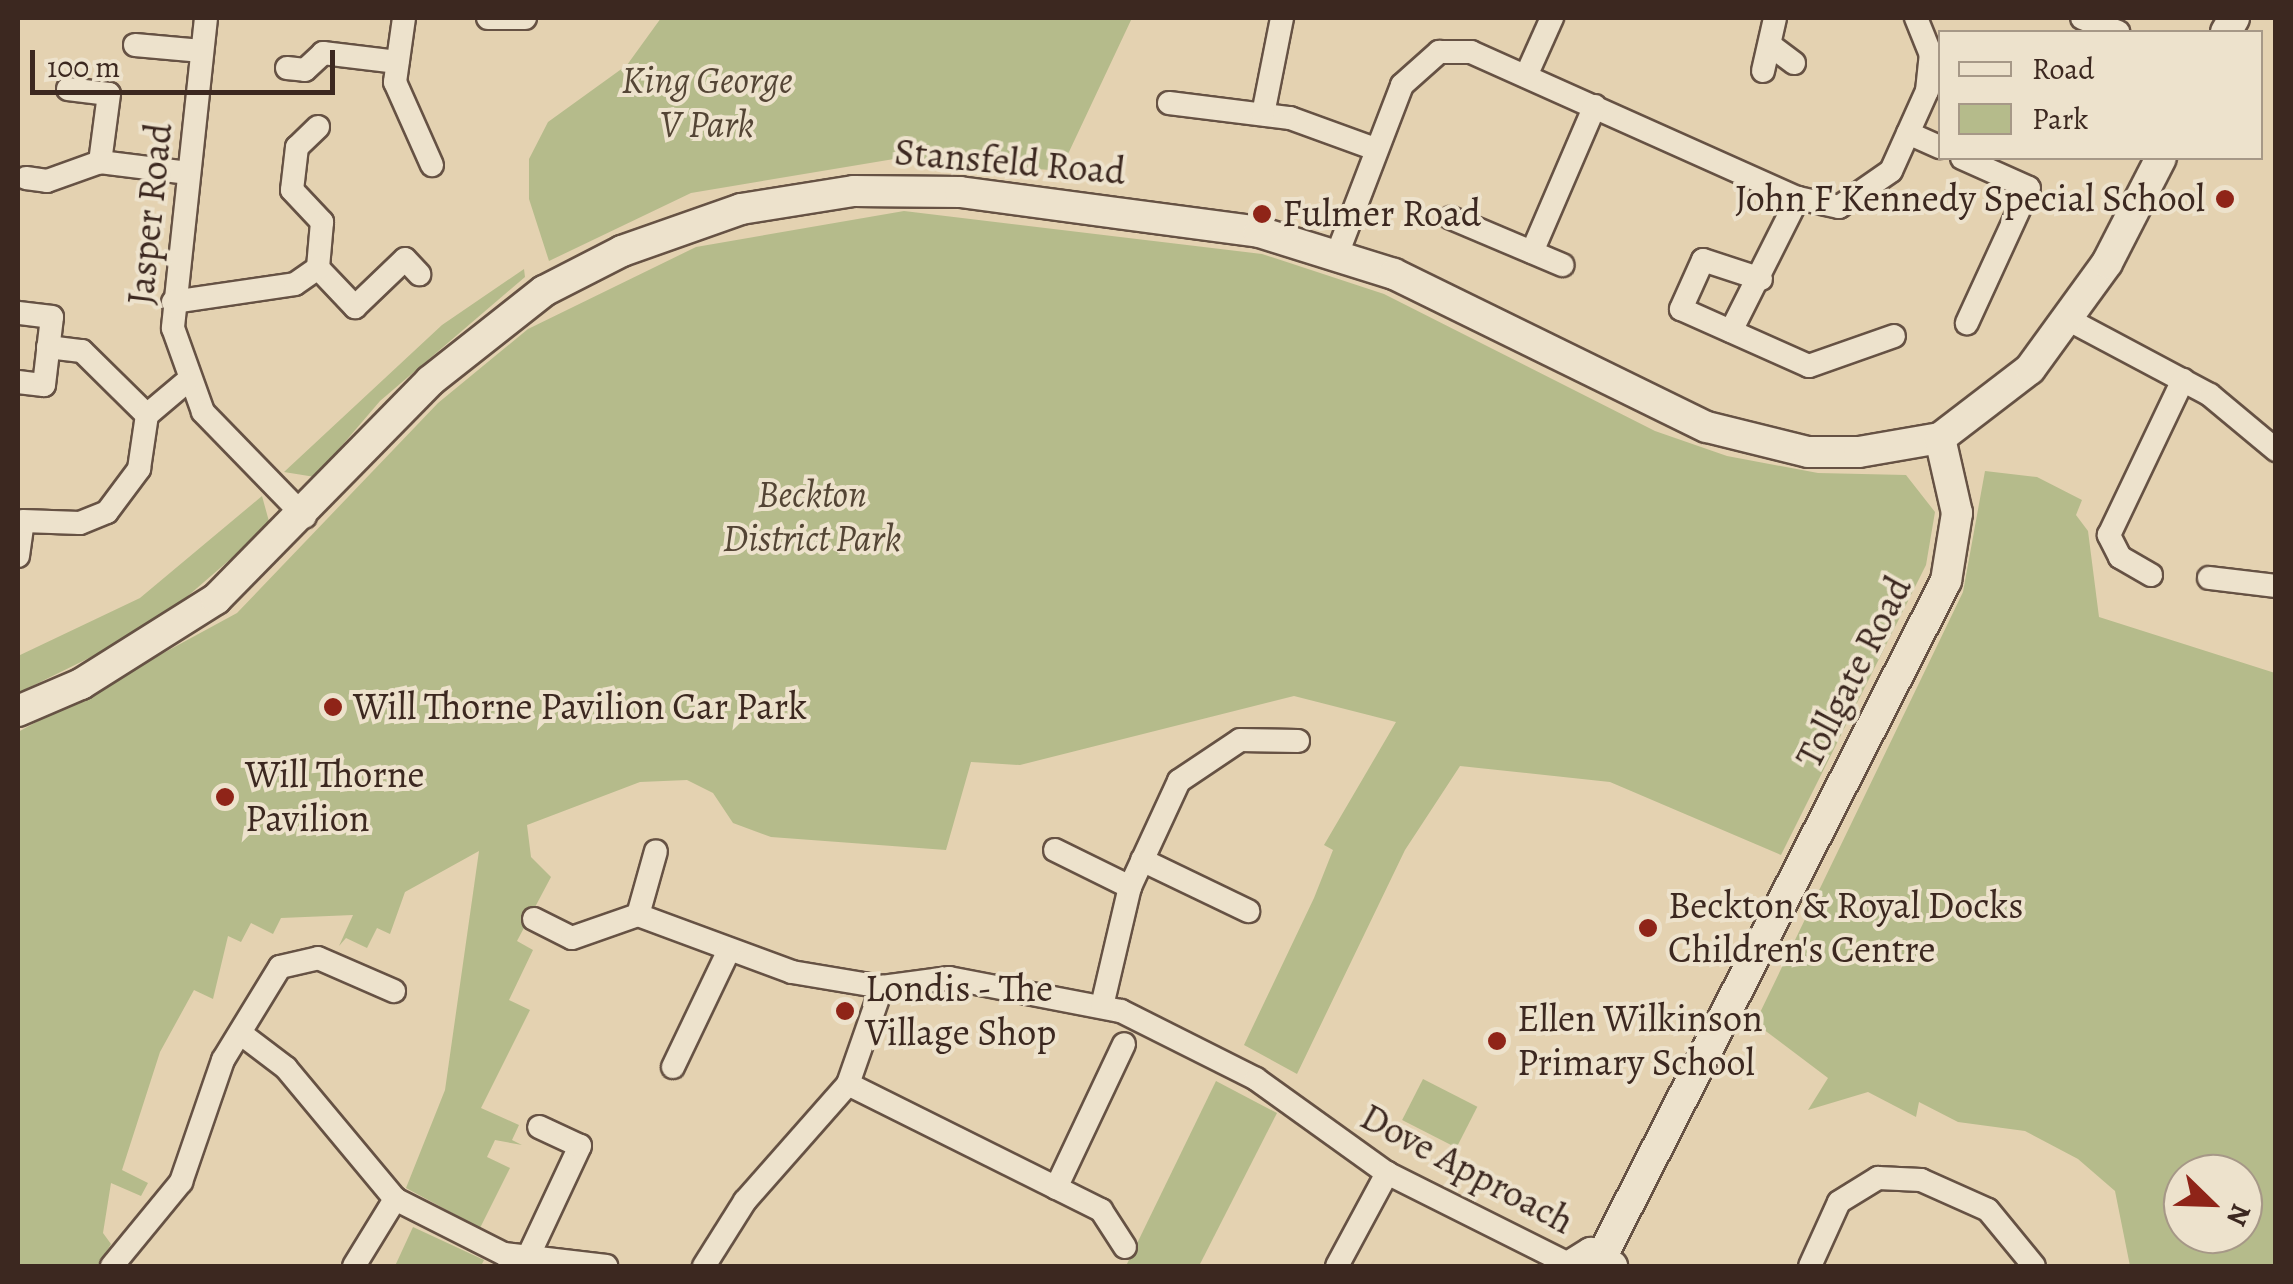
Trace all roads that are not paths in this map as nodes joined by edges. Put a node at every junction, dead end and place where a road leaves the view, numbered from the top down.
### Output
1 (206, 18) edge
2 (404, 18) edge
3 (488, 18) edge
4 (525, 18) edge
5 (1282, 18) edge
6 (1552, 18) edge
7 (1775, 18) edge
8 (1916, 18) edge
9 (2082, 18) edge
10 (2113, 30) edge
11 (135, 45) dead end
12 (1774, 48) junction
13 (202, 52) junction
14 (397, 62) junction
15 (1794, 63) dead end
16 (287, 68) dead end
17 (1763, 71) dead end
18 (1526, 76) junction
19 (68, 90) dead end
20 (1170, 103) dead end
21 (1595, 106) junction
22 (1263, 114) junction
23 (318, 127) dead end
24 (1908, 133) junction
25 (1938, 147) edge
26 (1375, 149) junction
27 (1966, 160) edge
28 (2161, 160) edge
29 (100, 162) junction
30 (432, 165) dead end
31 (188, 173) junction
32 (26, 178) dead end
33 (1798, 198) junction
34 (1451, 218) dead end
35 (1338, 252) junction
36 (1532, 252) junction
37 (1562, 264) dead end
38 (318, 268) junction
39 (419, 274) dead end
40 (1761, 279) junction
41 (173, 302) junction
42 (18, 313) edge
43 (2071, 321) junction
44 (1967, 324) dead end
45 (1730, 331) junction
46 (1894, 336) dead end
47 (48, 348) junction
48 (2183, 380) junction
49 (18, 382) edge
50 (186, 382) junction
51 (147, 415) junction
52 (1940, 438) junction
53 (2276, 450) edge
54 (305, 517) junction
55 (18, 556) edge
56 (2151, 575) dead end
57 (2209, 578) dead end
58 (2273, 579) edge
59 (18, 711) edge
60 (1298, 741) dead end
61 (1055, 850) dead end
62 (656, 851) dead end
63 (1142, 860) junction
64 (1130, 887) junction
65 (1248, 911) dead end
66 (638, 915) junction
67 (534, 919) dead end
68 (729, 950) junction
69 (882, 987) junction
70 (394, 991) dead end
71 (1102, 1006) junction
72 (244, 1036) junction
73 (1124, 1044) dead end
74 (674, 1067) dead end
75 (848, 1084) junction
76 (539, 1127) dead end
77 (1387, 1173) junction
78 (1056, 1188) junction
79 (395, 1199) junction
80 (1125, 1247) dead end
81 (527, 1259) junction
82 (1607, 1261) edge
83 (112, 1266) edge
84 (354, 1266) edge
85 (606, 1266) edge
86 (704, 1266) edge
87 (1337, 1266) edge
88 (1571, 1266) edge
89 (1810, 1266) edge
90 (2034, 1266) edge

1 - 13 street, Jasper Road
2 - 14 street
3 - 4 street
5 - 22 street
6 - 18 street
7 - 12 street
8 - 24 street
9 - 10 street
11 - 13 street
12 - 15 street
12 - 17 street
13 - 31 street, Jasper Road
14 - 16 street
14 - 30 street
18 - 21 street
18 - 26 street
19 - 29 street
20 - 22 street
21 - 33 street
21 - 36 street
22 - 26 street
23 - 38 street
24 - 25 street
24 - 33 street
26 - 35 street
27 - 44 street
28 - 43 street
29 - 31 street
29 - 32 street
31 - 41 street, Jasper Road
33 - 40 street
34 - 36 street
35 - 52 street, Stansfeld Road
35 - 54 street, Stansfeld Road
36 - 37 street
38 - 39 street
38 - 41 street
40 - 45 street
40 - 45 street
41 - 50 street, Jasper Road
42 - 47 street
43 - 48 street
43 - 52 street
45 - 46 street
47 - 49 street
47 - 51 street
48 - 53 street
48 - 56 street
50 - 51 street
50 - 54 street, Jasper Road
51 - 55 street
52 - 82 street, Tollgate Road
54 - 59 street, Stansfeld Road
57 - 58 street
60 - 63 street
61 - 64 street
62 - 66 street
63 - 64 street
63 - 65 street
64 - 71 street
66 - 67 street
66 - 68 street
68 - 69 street
68 - 74 street
69 - 71 street, Dove Approach
69 - 75 street
70 - 72 street
71 - 77 street, Dove Approach
72 - 79 street
72 - 83 street
73 - 78 street
75 - 78 street
75 - 86 street
76 - 81 street
77 - 87 street
77 - 88 street, Dove Approach
78 - 80 street
79 - 81 street
79 - 84 street
81 - 85 street
82 - 88 street, Tollgate Road
89 - 90 street

